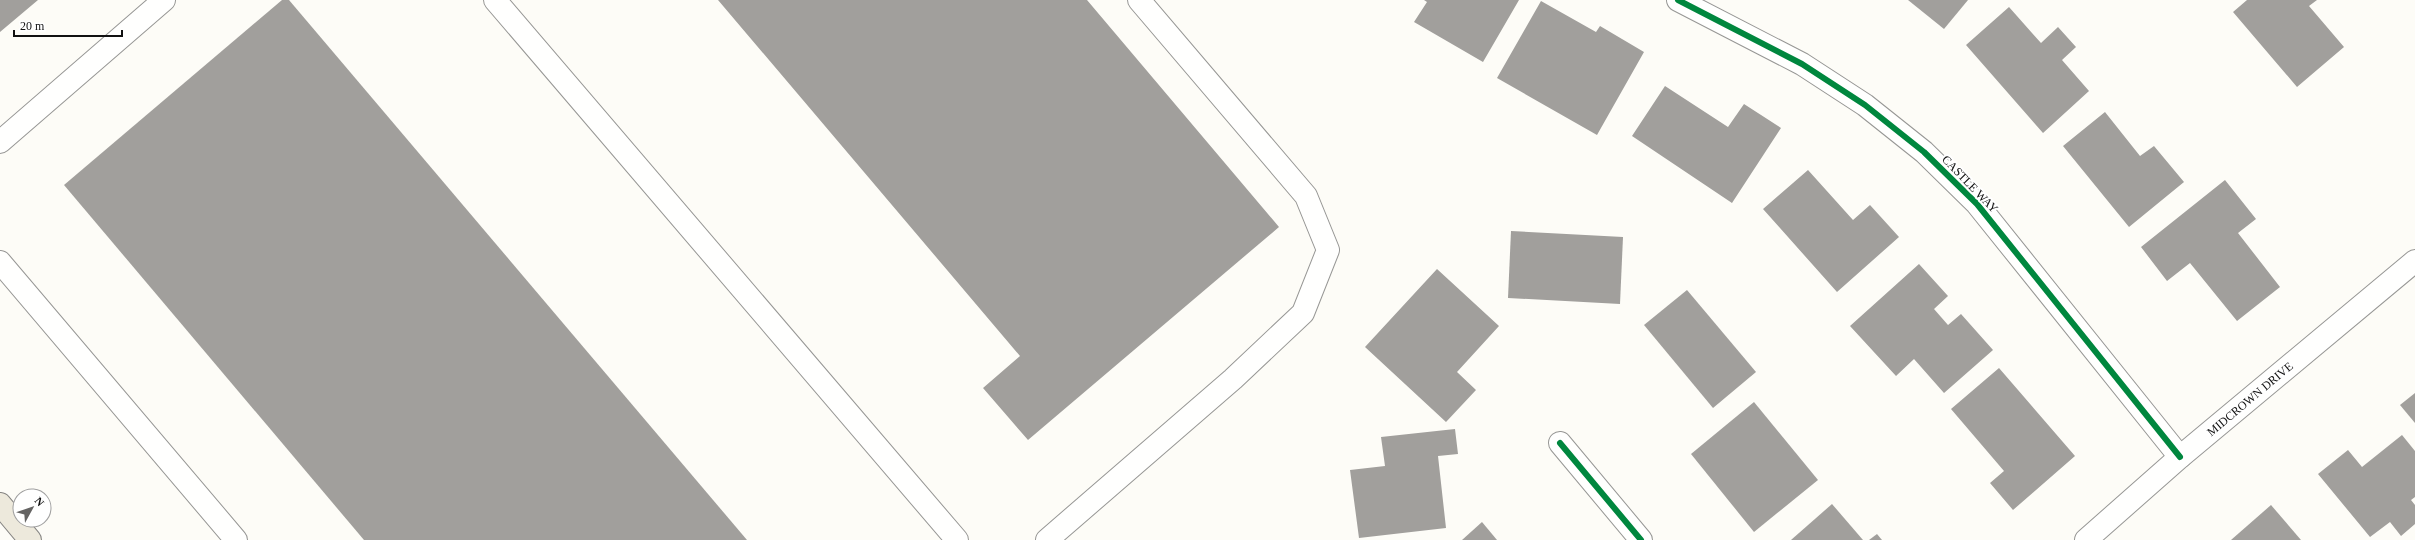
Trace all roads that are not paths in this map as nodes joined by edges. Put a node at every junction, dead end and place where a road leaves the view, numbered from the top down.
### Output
1 (164, 0) edge
2 (495, 0) edge
3 (1139, 0) edge
4 (1678, 0) edge
5 (0, 142) edge
6 (2415, 261) edge
7 (0, 262) edge
8 (1560, 443) dead end
9 (2180, 458) junction
10 (0, 504) edge
11 (30, 540) edge
12 (236, 540) edge
13 (957, 540) edge
14 (1047, 540) edge
15 (1641, 540) edge
16 (2086, 540) edge

1 - 5 street
2 - 13 street
3 - 14 street
4 - 9 street, CASTLE WAY
6 - 9 street, MIDCROWN DRIVE
7 - 12 street
8 - 15 street
9 - 16 street, MIDCROWN DRIVE
10 - 11 main road

